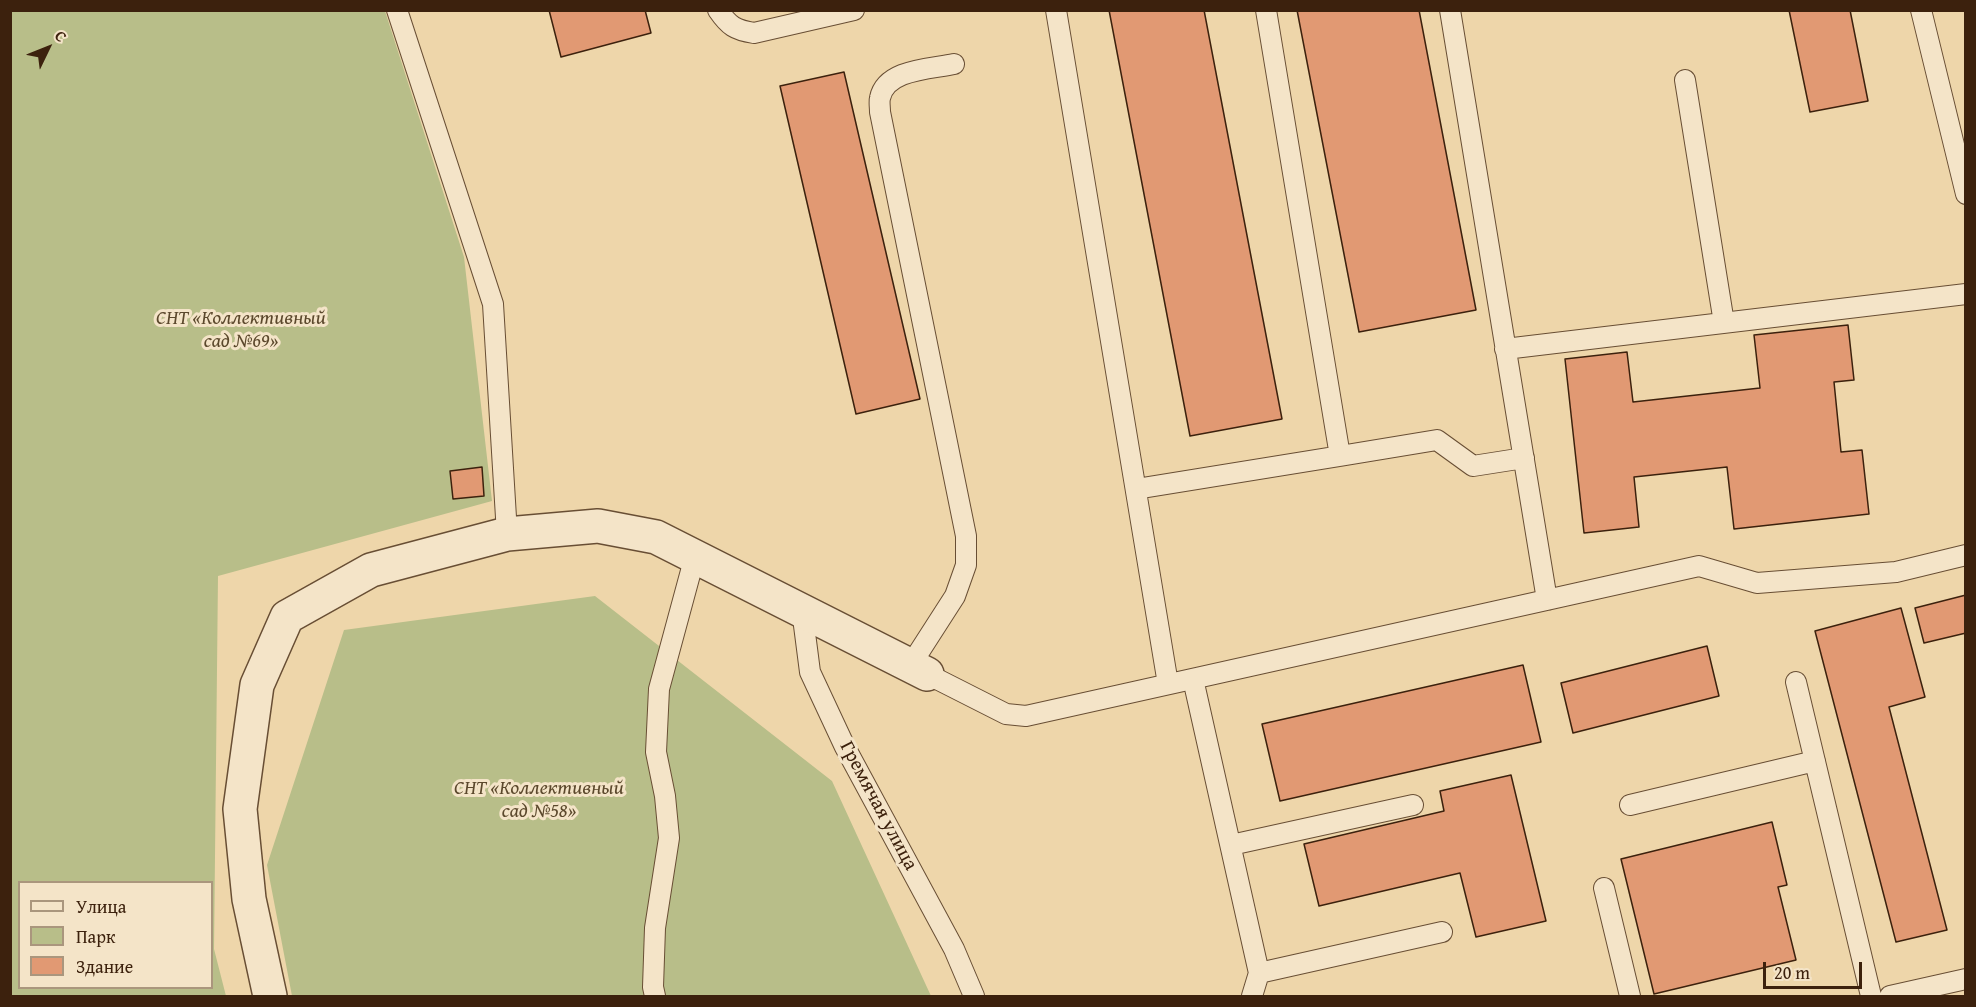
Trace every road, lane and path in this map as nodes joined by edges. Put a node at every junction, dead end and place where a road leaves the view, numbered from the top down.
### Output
1 (397, 10) edge
2 (718, 10) edge
3 (854, 10) edge
4 (1056, 10) edge
5 (1266, 10) edge
6 (1449, 10) edge
7 (1922, 10) edge
8 (954, 64) dead end
9 (1685, 80) dead end
10 (1965, 194) edge
11 (1965, 294) edge
12 (1724, 323) junction
13 (1505, 349) junction
14 (1340, 456) junction
15 (1524, 458) junction
16 (1136, 489) junction
17 (507, 534) junction
18 (1965, 555) edge
19 (695, 556) junction
20 (1547, 600) junction
21 (802, 610) junction
22 (918, 670) junction
23 (1193, 679) junction
24 (1796, 682) dead end
25 (1168, 684) junction
26 (1815, 760) junction
27 (1413, 805) dead end
28 (1630, 805) dead end
29 (1231, 845) junction
30 (1604, 888) dead end
31 (1442, 932) dead end
32 (1259, 973) junction
33 (1965, 979) edge
34 (270, 996) edge
35 (655, 996) edge
36 (974, 996) edge
37 (1252, 996) edge
38 (1630, 996) edge
39 (1872, 996) edge
40 (1890, 996) edge

1 - 17 lane
2 - 3 lane
4 - 16 lane
5 - 14 lane
6 - 13 lane
7 - 10 lane
8 - 22 lane
9 - 12 lane
11 - 12 lane
12 - 13 lane
13 - 15 lane
14 - 15 lane
14 - 16 lane
15 - 20 lane
16 - 25 lane
17 - 19 street
17 - 34 street
18 - 20 lane
19 - 21 street
19 - 35 lane
20 - 23 lane
21 - 22 street
21 - 36 lane, Гремячая улица
22 - 25 lane
23 - 25 lane
23 - 29 lane
24 - 26 lane
26 - 28 lane
26 - 39 lane
27 - 29 lane
29 - 32 lane
30 - 38 lane
31 - 32 lane
32 - 37 lane
33 - 40 lane

